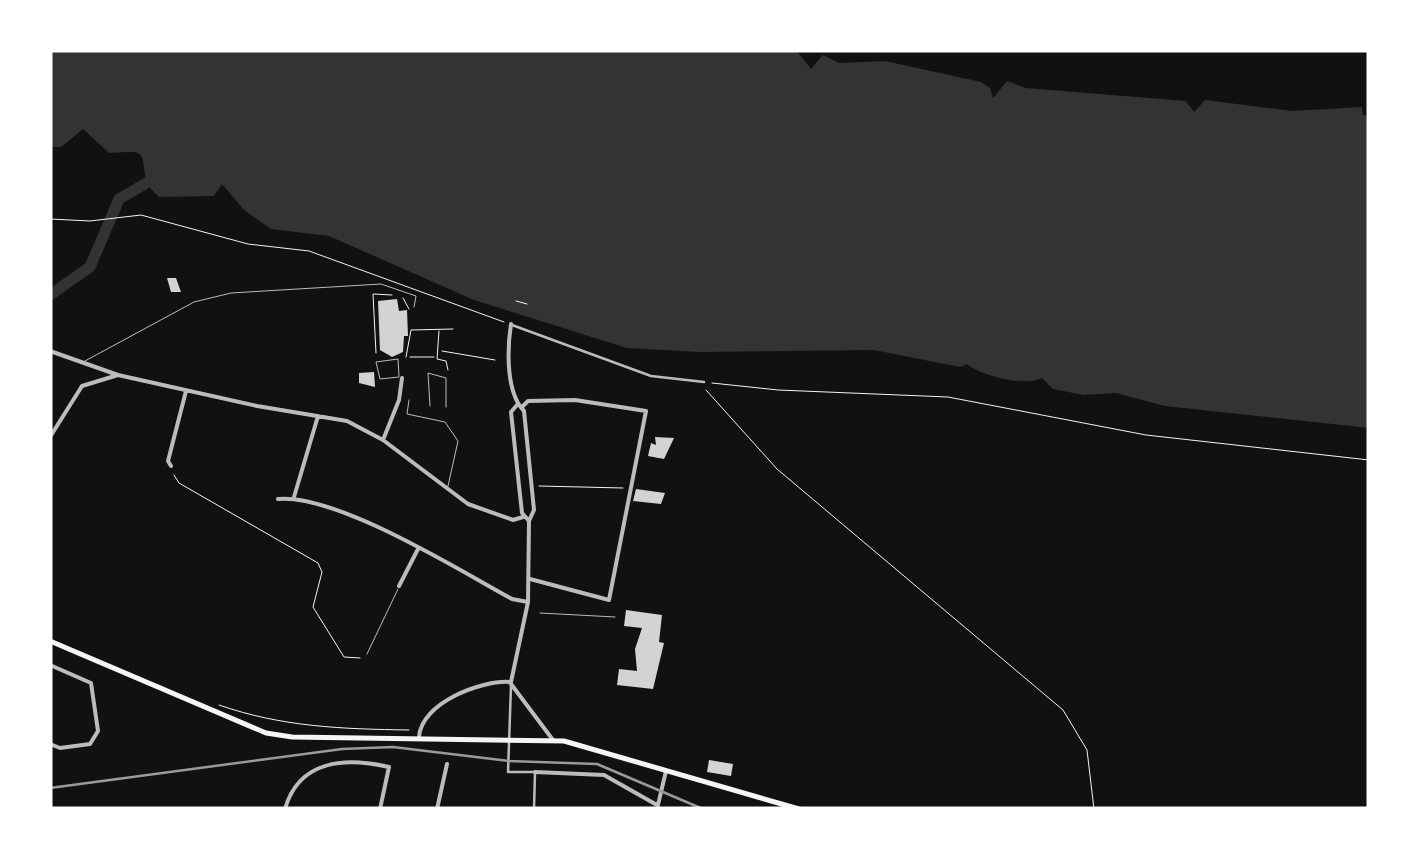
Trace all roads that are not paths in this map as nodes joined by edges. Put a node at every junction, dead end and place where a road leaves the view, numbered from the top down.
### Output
1 (414, 308) road end
2 (511, 324) joint
3 (50, 351) edge
4 (82, 362) junction
5 (118, 375) junction
6 (401, 378) junction
7 (704, 382) road end
8 (186, 392) junction
9 (409, 400) dead end
10 (430, 406) dead end
11 (520, 406) junction
12 (446, 407) dead end
13 (318, 416) junction
14 (50, 437) edge
15 (383, 440) junction
16 (171, 466) road end
17 (447, 489) junction
18 (294, 498) junction
19 (278, 499) dead end
20 (526, 519) junction
21 (418, 549) junction
22 (530, 578) junction
23 (399, 586) joint
24 (528, 602) junction
25 (540, 613) dead end
26 (615, 617) dead end
27 (50, 641) edge
28 (367, 654) road end
29 (50, 665) edge
30 (511, 682) junction
31 (419, 733) junction
32 (510, 739) junction
33 (552, 740) junction
34 (50, 744) edge
35 (447, 764) dead end
36 (666, 771) junction
37 (535, 772) junction
38 (657, 807) edge
39 (285, 809) edge
40 (380, 809) edge
41 (437, 809) edge
42 (534, 809) edge
43 (547, 809) edge
44 (799, 809) edge

1 - 4 lane
2 - 7 street
2 - 11 street
3 - 4 street
4 - 5 street
5 - 8 street
5 - 14 street
6 - 6 lane
6 - 15 street
8 - 13 street
8 - 16 street
9 - 17 lane
10 - 12 lane
11 - 20 street
11 - 20 street
11 - 22 street
13 - 15 street
13 - 18 street
15 - 17 street
17 - 20 street
18 - 19 street
18 - 21 street
20 - 22 street
21 - 23 street
21 - 24 street
22 - 24 street
23 - 28 lane
24 - 30 street
25 - 26 lane
27 - 31 main road
29 - 34 street
30 - 31 street
30 - 32 street
30 - 33 street
31 - 32 main road
32 - 33 main road
32 - 37 street
33 - 36 main road
35 - 41 street
36 - 38 street
36 - 44 main road
37 - 38 street
37 - 42 street
39 - 40 street
42 - 43 street

